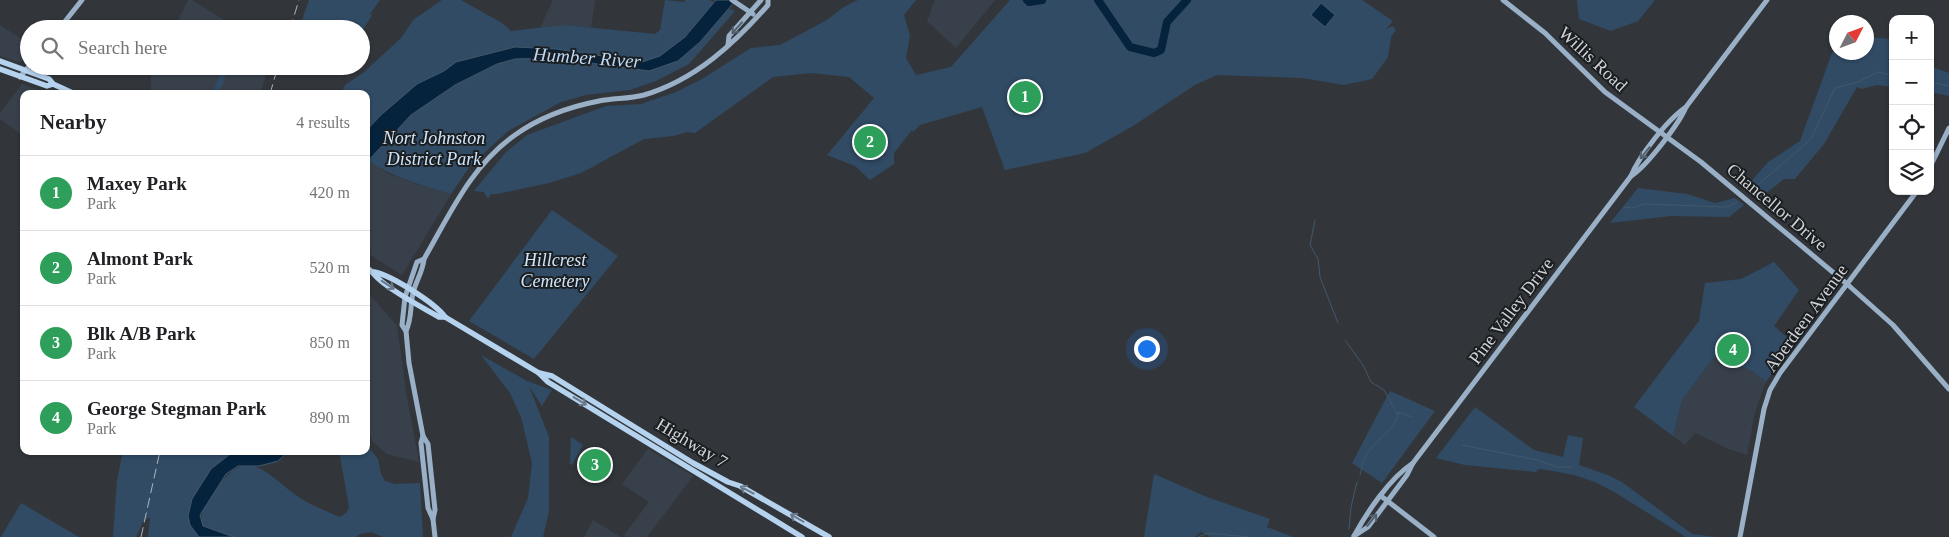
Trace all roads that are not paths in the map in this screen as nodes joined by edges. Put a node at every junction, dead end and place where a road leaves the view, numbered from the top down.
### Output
1 (82, 0) edge
2 (732, 0) edge
3 (761, 0) edge
4 (768, 0) edge
5 (1503, 0) edge
6 (1767, 0) edge
7 (751, 12) junction
8 (757, 17) junction
9 (66, 20) edge
10 (728, 45) junction
11 (0, 61) edge
12 (20, 66) edge
13 (0, 69) edge
14 (41, 75) edge
15 (20, 77) joint
16 (53, 84) junction
17 (66, 90) edge
18 (1686, 107) junction
19 (1949, 128) edge
20 (1662, 132) junction
21 (1667, 136) junction
22 (1934, 159) edge
23 (1631, 176) junction
24 (1914, 195) edge
25 (370, 270) edge
26 (374, 272) junction
27 (1848, 284) junction
28 (410, 290) junction
29 (405, 297) junction
30 (411, 300) junction
31 (445, 317) junction
32 (406, 331) junction
33 (540, 373) junction
34 (1949, 389) edge
35 (1413, 463) junction
36 (1381, 496) junction
37 (1388, 501) junction
38 (435, 537) edge
39 (802, 537) edge
40 (829, 537) edge
41 (1353, 537) edge
42 (1434, 537) edge
43 (1740, 537) edge

1 - 9 main road
2 - 7 main road
3 - 7 main road
4 - 8 main road
5 - 20 main road, Willis Road
6 - 18 main road, Pine Valley Drive
7 - 8 main road
7 -> 10 main road
8 - 10 main road
10 - 28 main road
11 - 12 main road
13 - 15 main road
14 - 16 main road
15 - 16 main road
16 - 17 main road
18 - 20 main road, Pine Valley Drive
18 - 21 main road, Pine Valley Drive
19 - 22 main road
20 - 21 main road, Willis Road
20 -> 23 main road, Pine Valley Drive
21 - 23 main road, Pine Valley Drive
21 - 27 main road, Chancellor Drive
23 - 35 main road, Pine Valley Drive
24 - 27 main road, Aberdeen Avenue
25 - 26 main road, Highway 7
26 - 28 main road, Highway 7
26 -> 29 main road, Highway 7
27 - 34 main road, Chancellor Drive
27 - 43 main road, Aberdeen Avenue
28 - 29 main road
28 - 30 main road
28 - 31 main road, Highway 7
29 - 30 main road, Highway 7
29 - 32 main road
30 - 31 main road, Highway 7
30 - 32 main road
31 - 33 main road, Highway 7
32 - 38 main road
33 -> 39 main road, Highway 7
40 -> 33 main road, Highway 7
35 - 36 main road, Pine Valley Drive
35 - 37 main road, Pine Valley Drive
36 - 37 main road
36 - 41 main road, Pine Valley Drive
41 -> 37 main road, Pine Valley Drive
37 - 42 main road

